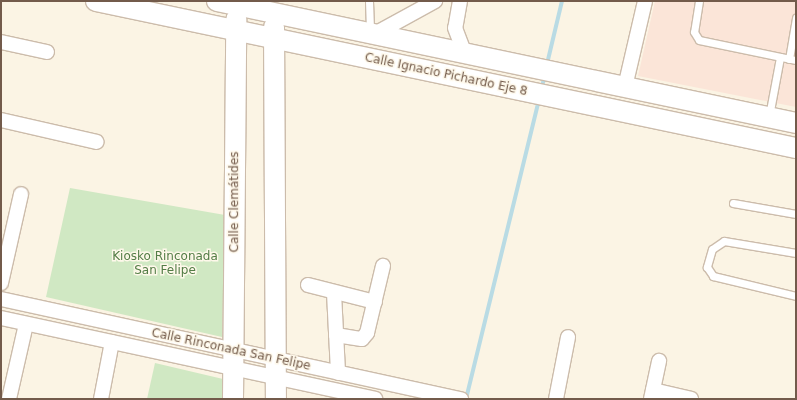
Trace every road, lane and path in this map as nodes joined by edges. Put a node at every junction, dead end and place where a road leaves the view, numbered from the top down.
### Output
1 (96, 1) edge
2 (217, 1) edge
3 (369, 1) edge
4 (435, 1) edge
5 (460, 1) edge
6 (645, 1) edge
7 (699, 1) edge
8 (236, 3) edge
9 (273, 7) edge
10 (796, 18) edge
11 (236, 31) junction
12 (372, 35) junction
13 (274, 39) junction
14 (1, 42) edge
15 (47, 52) dead end
16 (465, 54) junction
17 (780, 57) junction
18 (792, 60) edge
19 (625, 87) junction
20 (721, 109) junction
21 (768, 118) junction
22 (1, 120) edge
23 (796, 123) edge
24 (717, 132) junction
25 (97, 142) dead end
26 (796, 148) edge
27 (21, 194) dead end
28 (733, 203) dead end
29 (796, 214) edge
30 (796, 253) edge
31 (383, 266) dead end
32 (1, 283) edge
33 (308, 285) dead end
34 (334, 293) junction
35 (796, 296) edge
36 (1, 299) edge
37 (375, 302) junction
38 (1, 318) edge
39 (26, 324) junction
40 (336, 335) junction
41 (568, 337) dead end
42 (112, 342) junction
43 (234, 360) junction
44 (659, 361) dead end
45 (276, 368) junction
46 (338, 373) junction
47 (652, 395) edge
48 (366, 398) edge
49 (9, 399) edge
50 (101, 399) edge
51 (234, 399) edge
52 (276, 399) edge
53 (461, 399) edge
54 (556, 399) edge
55 (691, 399) edge

1 - 11 main road, Calle Ignacio Pichardo Eje 8
2 - 8 main road, Calle Ignacio Pichardo Eje 8
3 - 12 lane
4 - 12 street
5 - 16 street
6 - 19 street
7 - 17 lane
8 - 9 main road, Calle Ignacio Pichardo Eje 8
8 - 11 main road, Calle Clemátides
9 - 12 main road, Calle Ignacio Pichardo Eje 8
9 - 13 main road
10 - 18 lane
11 - 13 main road, Calle Ignacio Pichardo Eje 8
11 - 43 main road, Calle Clemátides
12 - 16 main road, Calle Ignacio Pichardo Eje 8
13 - 24 main road, Calle Ignacio Pichardo Eje 8
13 - 45 main road
14 - 15 street
16 - 19 main road, Calle Ignacio Pichardo Eje 8
17 - 18 lane
17 - 21 lane
19 - 20 main road, Calle Ignacio Pichardo Eje 8
20 - 21 main road, Calle Ignacio Pichardo Eje 8
20 - 24 main road
21 - 23 main road, Calle Ignacio Pichardo Eje 8
22 - 25 street
24 - 26 main road, Calle Ignacio Pichardo Eje 8
27 - 32 street
28 - 29 lane
30 - 35 lane
31 - 37 street
33 - 34 street
34 - 37 street
34 - 40 street
36 - 43 street, Calle Rinconada San Felipe
37 - 40 street
38 - 39 street, Calle Rinconada San Felipe
39 - 42 street, Calle Rinconada San Felipe
39 - 49 street
40 - 46 street
41 - 54 street
42 - 43 street, Calle Rinconada San Felipe
42 - 50 street
43 - 45 street, Calle Rinconada San Felipe
43 - 51 main road, Calle Clemátides
44 - 47 street
45 - 46 street, Calle Rinconada San Felipe
45 - 48 street, Calle Rinconada San Felipe
45 - 52 main road
46 - 53 street, Calle Rinconada San Felipe
47 - 55 street

